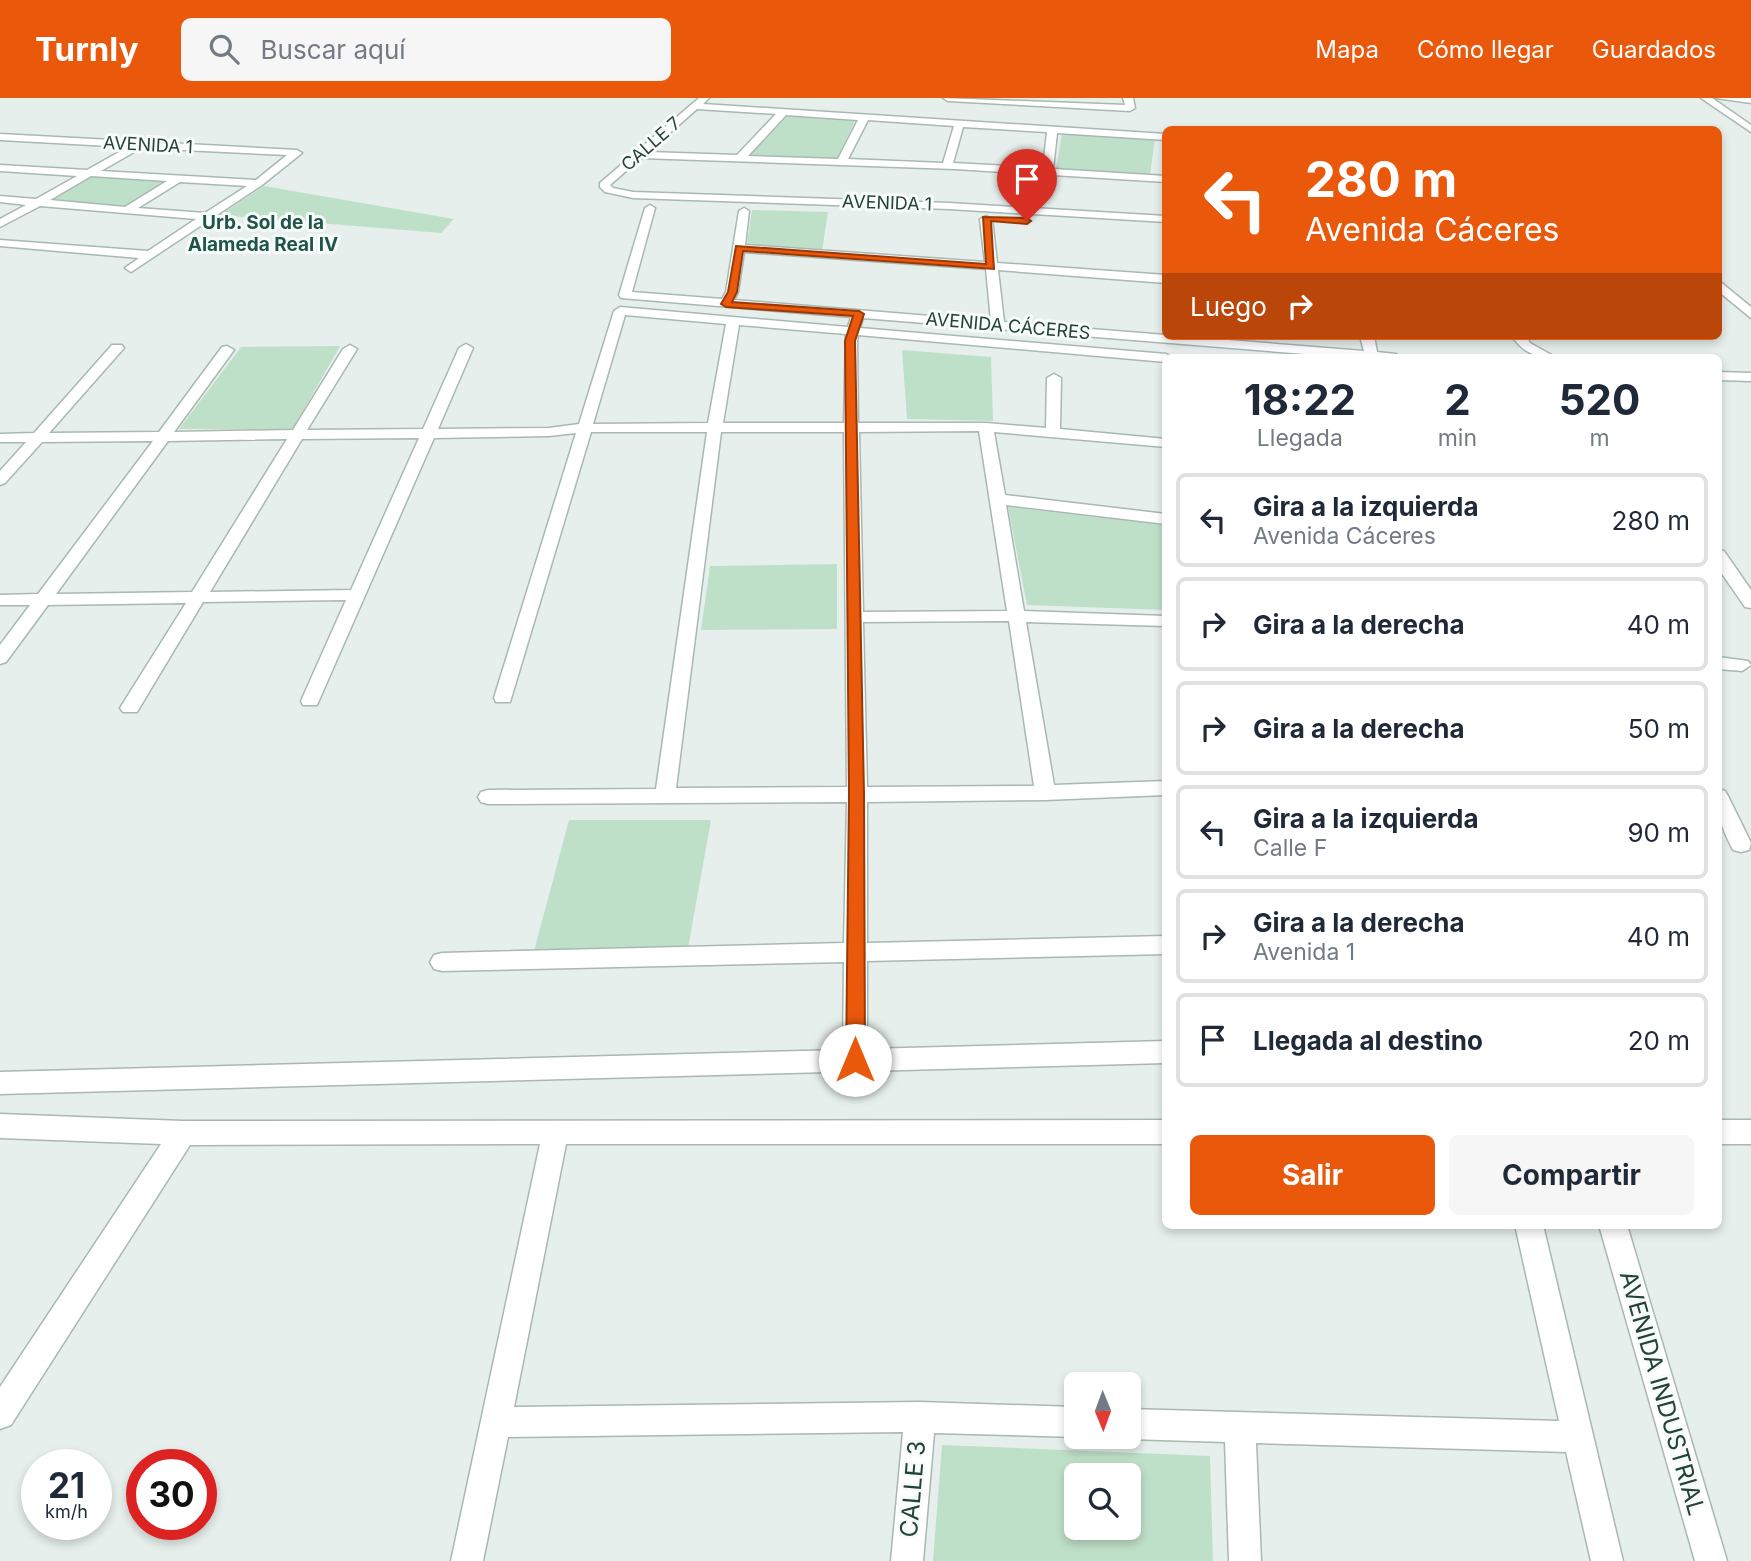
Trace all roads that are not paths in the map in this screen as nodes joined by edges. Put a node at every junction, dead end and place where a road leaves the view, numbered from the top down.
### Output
1 (704, 98) edge
2 (948, 98) edge
3 (1128, 98) edge
4 (1706, 98) edge
5 (1721, 98) edge
6 (1751, 100) edge
7 (694, 107) junction
8 (783, 112) junction
9 (864, 118) junction
10 (959, 124) junction
11 (1751, 129) edge
12 (1052, 130) junction
13 (0, 137) edge
14 (1162, 137) edge
15 (138, 145) junction
16 (639, 155) junction
17 (738, 159) junction
18 (841, 162) junction
19 (947, 166) junction
20 (0, 167) edge
21 (1048, 172) junction
22 (89, 173) junction
23 (178, 178) junction
24 (1162, 179) edge
25 (258, 183) junction
26 (609, 190) joint
27 (0, 200) edge
28 (37, 203) junction
29 (127, 210) junction
30 (744, 211) dead end
31 (208, 217) junction
32 (986, 219) junction
33 (1162, 219) edge
34 (0, 224) edge
35 (1162, 230) edge
36 (0, 243) edge
37 (739, 248) junction
38 (150, 255) junction
39 (990, 267) junction
40 (130, 268) dead end
41 (1162, 279) edge
42 (1722, 287) edge
43 (625, 295) joint
44 (726, 304) junction
45 (1722, 306) edge
46 (1748, 308) edge
47 (859, 314) junction
48 (733, 320) junction
49 (998, 326) junction
50 (852, 330) junction
51 (1162, 340) edge
52 (1166, 340) edge
53 (1522, 340) edge
54 (117, 348) dead end
55 (466, 348) dead end
56 (350, 349) dead end
57 (227, 350) dead end
58 (1334, 354) edge
59 (1542, 354) edge
60 (1162, 358) edge
61 (1722, 376) edge
62 (1751, 377) edge
63 (1054, 378) dead end
64 (715, 426) junction
65 (850, 426) junction
66 (986, 427) junction
67 (584, 428) junction
68 (1053, 432) junction
69 (428, 434) junction
70 (298, 435) junction
71 (163, 436) junction
72 (0, 438) edge
73 (37, 438) junction
74 (1162, 443) edge
75 (0, 480) edge
76 (997, 499) junction
77 (1162, 519) edge
78 (1722, 561) edge
79 (357, 595) junction
80 (198, 598) junction
81 (0, 600) edge
82 (43, 600) junction
83 (1751, 603) edge
84 (1015, 616) junction
85 (855, 617) junction
86 (1162, 621) edge
87 (0, 658) edge
88 (1722, 663) edge
89 (1742, 665) dead end
90 (503, 698) dead end
91 (310, 701) dead end
92 (131, 708) dead end
93 (1162, 788) edge
94 (1045, 793) junction
95 (857, 794) junction
96 (665, 796) junction
97 (488, 797) dead end
98 (1722, 804) edge
99 (1741, 844) dead end
100 (1162, 945) edge
101 (856, 953) junction
102 (442, 962) dead end
103 (1162, 1052) edge
104 (855, 1060) junction
105 (0, 1083) edge
106 (0, 1126) edge
107 (1162, 1132) edge
108 (1722, 1132) edge
109 (1751, 1132) edge
110 (183, 1133) junction
111 (555, 1133) junction
112 (1530, 1229) edge
113 (1614, 1229) edge
114 (0, 1414) edge
115 (920, 1417) junction
116 (497, 1422) junction
117 (1064, 1422) edge
118 (1141, 1424) edge
119 (1240, 1427) junction
120 (1578, 1437) junction
121 (467, 1561) edge
122 (907, 1561) edge
123 (1245, 1561) edge
124 (1607, 1561) edge
125 (1712, 1561) edge

1 - 7 street, CALLE 7
2 - 3 street
4 - 11 street
5 - 6 street
7 - 8 street
7 - 16 street, CALLE 7
8 - 9 street
8 - 17 street
9 - 10 street
9 - 18 street
10 - 12 street
10 - 19 street
12 - 14 street
12 - 21 street
13 - 15 street, AVENIDA 1
15 - 22 street
15 - 25 street, AVENIDA 1
16 - 17 street
16 - 26 street, CALLE 7
17 - 18 street
18 - 19 street
19 - 21 street
20 - 22 street
21 - 24 street
22 - 23 street
22 - 28 street
23 - 25 street
23 - 29 street
25 - 31 street
26 - 33 street, AVENIDA 1
27 - 28 street
28 - 29 street
28 - 34 street
29 - 31 street
30 - 37 street
31 - 38 street
32 - 35 street, AVENIDA 1
32 - 39 street
32 - 43 street, AVENIDA 1
36 - 38 street
37 - 39 street
37 - 44 street
38 - 40 street
39 - 41 street
39 - 49 street
42 - 46 street
43 - 44 street, AVENIDA CÁCERES
44 - 47 street, AVENIDA CÁCERES
45 - 46 street
47 - 49 street, AVENIDA CÁCERES
47 - 50 street
48 - 50 street, AVENIDA CÁCERES
48 - 64 street
48 - 67 street, AVENIDA CÁCERES
49 - 51 street, AVENIDA CÁCERES
50 - 60 street, AVENIDA CÁCERES
50 - 65 street
52 - 58 street, AVENIDA CÁCERES
53 - 59 street
54 - 73 street
55 - 69 street
56 - 70 street
57 - 71 street
61 - 62 street
63 - 68 street
64 - 65 street
64 - 67 street
64 - 96 street
65 - 66 street
65 - 85 street
66 - 68 street
66 - 76 street
67 - 69 street
67 - 90 street
68 - 74 street
69 - 70 street
69 - 79 street
70 - 71 street
70 - 80 street
71 - 73 street
71 - 82 street
72 - 73 street
73 - 75 street
76 - 77 street
76 - 84 street
78 - 83 street
79 - 80 street
79 - 91 street
80 - 82 street
80 - 92 street
81 - 82 street
82 - 87 street
84 - 85 street
84 - 86 street
84 - 94 street
85 - 95 street
88 - 89 street
93 - 94 street
94 - 95 street
95 - 96 street
95 - 101 street
96 - 97 street
98 - 99 street
100 - 101 street
101 - 102 street
101 - 104 street
103 - 104 street
104 - 105 street
106 - 110 street
107 - 111 street
108 - 109 street
110 - 111 street
110 - 114 street
111 - 116 street
112 - 120 street
113 - 125 street, AVENIDA INDUSTRIAL
115 - 116 street
115 - 117 street
115 - 122 street, CALLE 3
116 - 121 street
118 - 119 street
119 - 120 street
119 - 123 street
120 - 124 street

